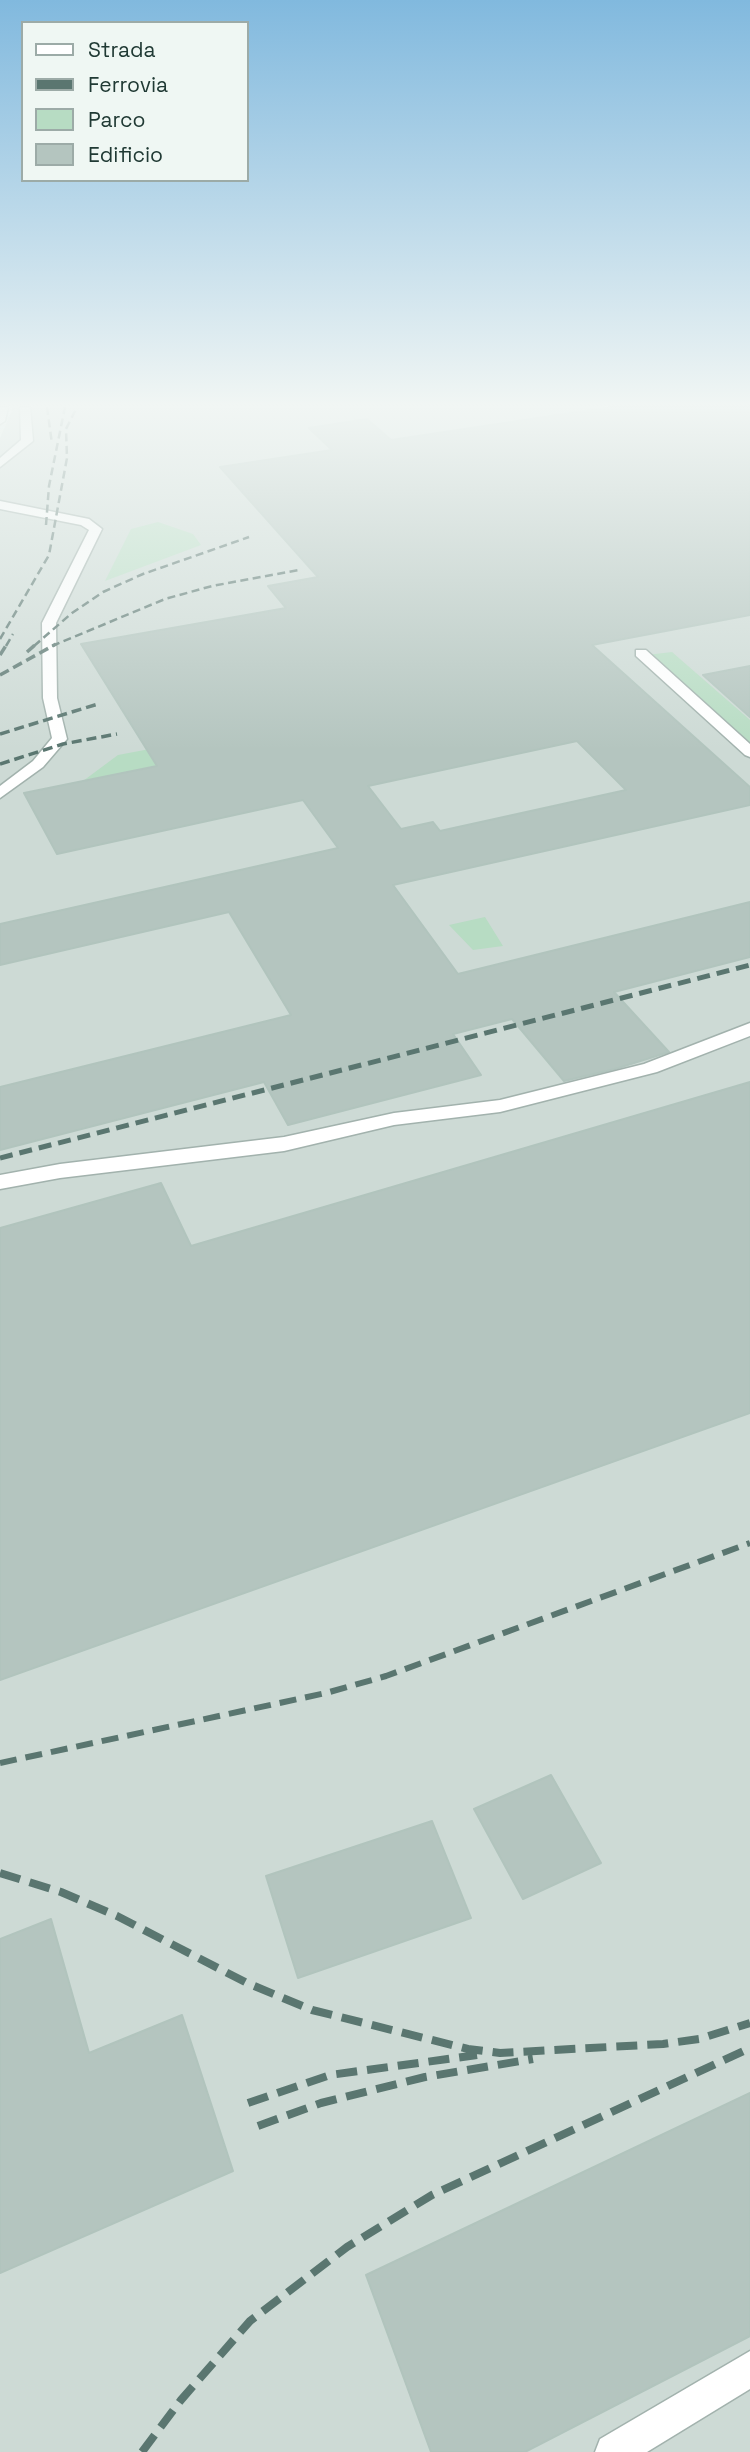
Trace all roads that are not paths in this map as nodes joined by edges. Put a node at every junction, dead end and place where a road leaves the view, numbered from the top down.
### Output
1 (82, 521) edge
2 (641, 653) dead end
3 (750, 752) edge
4 (0, 793) edge
5 (750, 1029) edge
6 (0, 1182) edge
7 (750, 2369) edge
8 (613, 2452) edge

1 - 4 street
2 - 3 street
5 - 6 street
7 - 8 street

